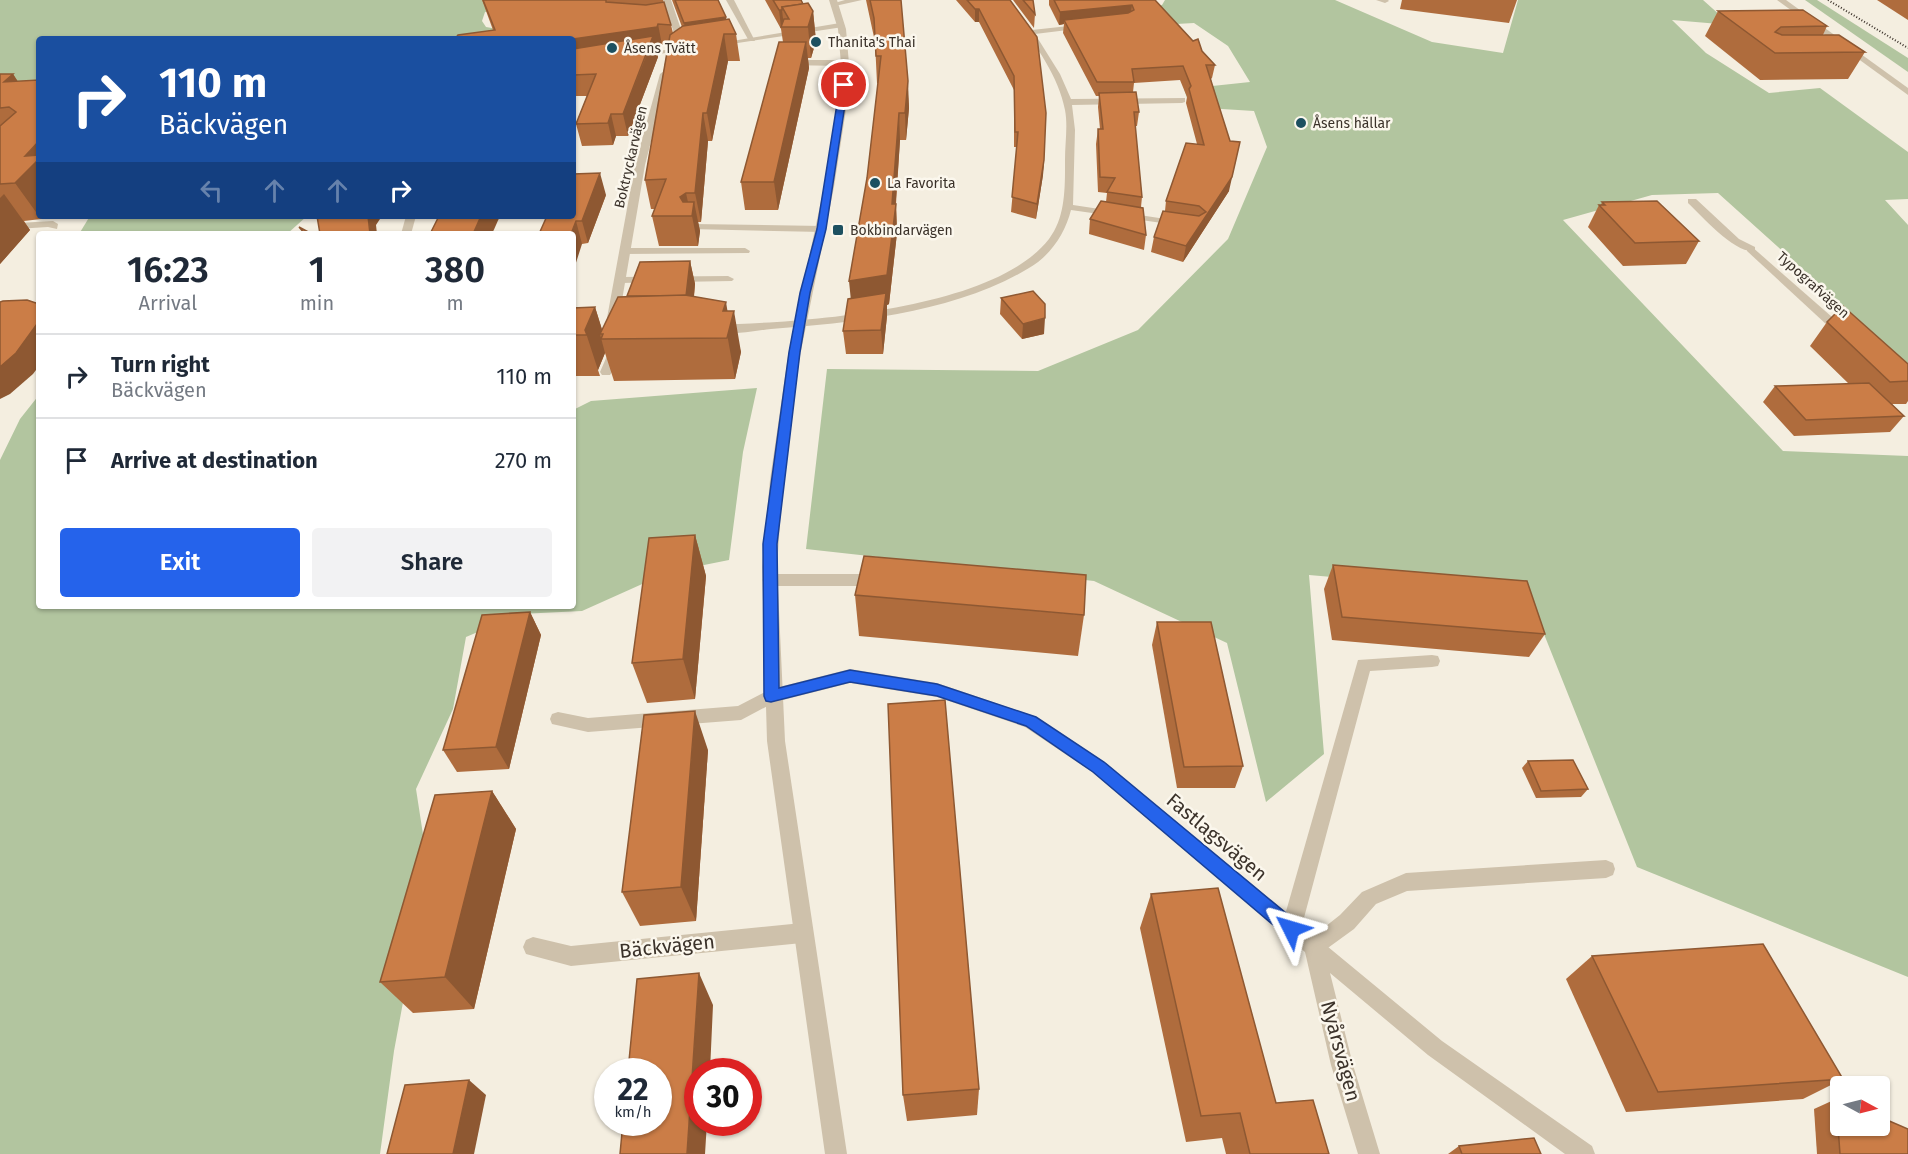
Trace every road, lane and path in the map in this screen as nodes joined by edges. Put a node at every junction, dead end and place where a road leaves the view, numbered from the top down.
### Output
1 (667, 0) edge
2 (730, 0) edge
3 (858, 0) edge
4 (1006, 0) edge
5 (1781, 0) edge
6 (834, 2) edge
7 (840, 25) junction
8 (1090, 26) edge
9 (1032, 32) junction
10 (752, 39) junction
11 (705, 46) edge
12 (689, 49) junction
13 (1841, 57) edge
14 (1857, 57) junction
15 (623, 59) edge
16 (773, 63) edge
17 (844, 63) junction
18 (1908, 92) edge
19 (1182, 100) dead end
20 (1067, 102) junction
21 (1692, 201) dead end
22 (1069, 207) junction
23 (1196, 226) edge
24 (0, 227) edge
25 (53, 227) dead end
26 (693, 227) edge
27 (822, 229) junction
28 (625, 251) junction
29 (745, 251) dead end
30 (728, 279) dead end
31 (620, 280) junction
32 (800, 324) junction
33 (700, 330) edge
34 (1856, 344) edge
35 (606, 372) edge
36 (770, 580) junction
37 (889, 580) edge
38 (1432, 661) dead end
39 (771, 696) junction
40 (558, 719) dead end
41 (1606, 869) dead end
42 (1291, 929) junction
43 (802, 933) junction
44 (533, 947) dead end
45 (1314, 948) junction
46 (836, 1154) edge
47 (1370, 1154) edge
48 (1584, 1154) edge

1 - 12 street
2 - 10 street
3 - 6 street
4 - 9 street
5 - 14 street
6 - 7 street
7 - 10 street
7 - 17 street
8 - 9 street
9 - 20 street
10 - 11 street
12 - 15 street
12 - 28 street, Boktryckarvägen
13 - 14 street
14 - 18 street
16 - 17 street
17 - 27 street
19 - 20 street
20 - 22 street
21 - 34 street, Typografvägen
22 - 23 street
22 - 32 street
24 - 25 street
26 - 27 street
27 - 32 street
28 - 29 street
28 - 31 street, Boktryckarvägen
30 - 31 street
31 - 35 street, Boktryckarvägen
32 - 33 street
32 - 36 street
36 - 37 street
36 - 39 street
38 - 42 street
39 - 40 street
39 - 42 street, Fastlagsvägen
39 - 43 street
41 - 45 street
42 - 45 street, Fastlagsvägen
43 - 44 street, Bäckvägen
43 - 46 street
45 - 47 street, Nyårsvägen
45 - 48 street, Fastlagsvägen

